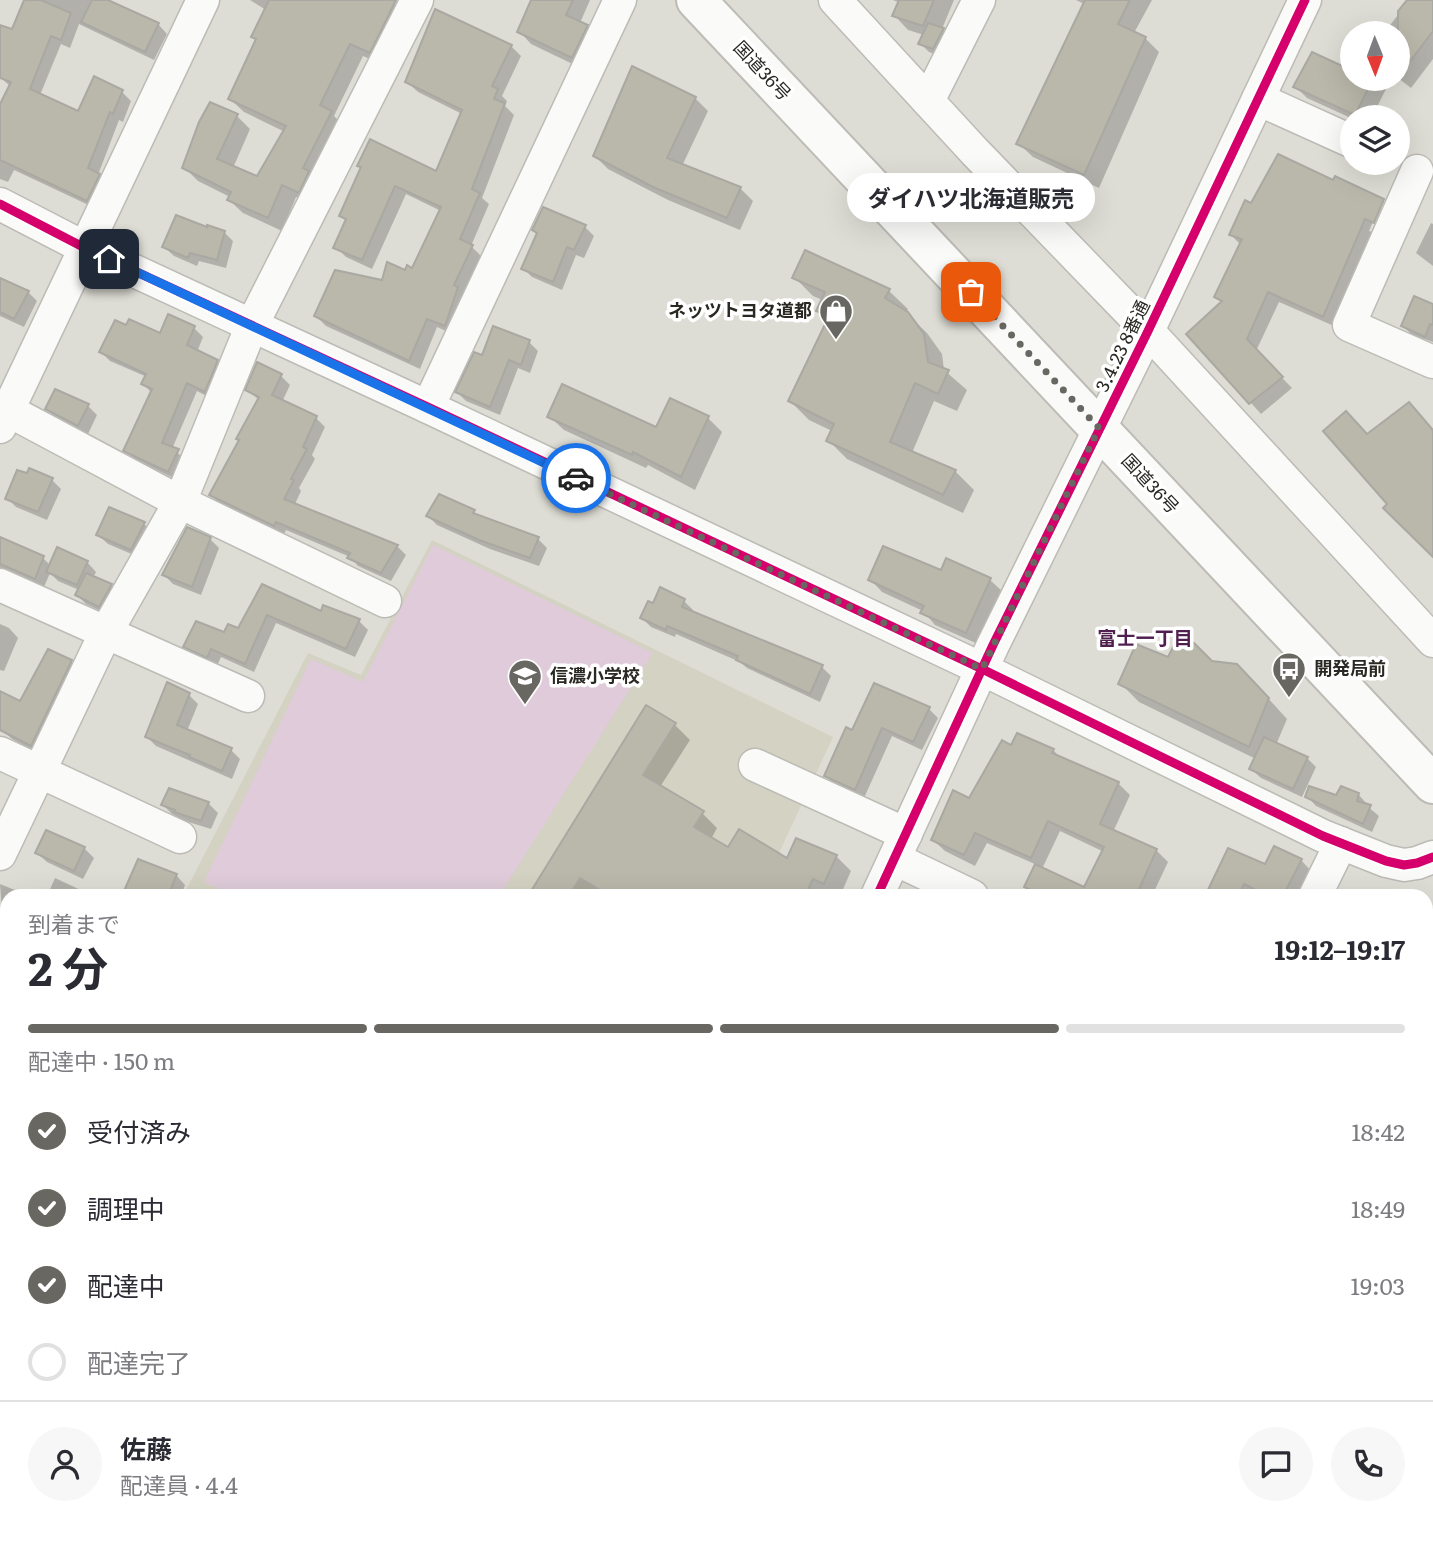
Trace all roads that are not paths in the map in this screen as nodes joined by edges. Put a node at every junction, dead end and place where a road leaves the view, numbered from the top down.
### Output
1 (203, 0) edge
2 (417, 0) edge
3 (621, 0) edge
4 (696, 0) edge
5 (835, 0) edge
6 (979, 0) edge
7 (1305, 0) edge
8 (1258, 99) junction
9 (928, 101) junction
10 (1340, 136) edge
11 (1416, 170) edge
12 (0, 204) edge
13 (85, 248) junction
14 (252, 325) junction
15 (1149, 331) junction
16 (1433, 362) edge
17 (428, 407) junction
18 (3, 414) edge
19 (1099, 428) junction
20 (180, 502) junction
21 (0, 585) edge
22 (385, 601) dead end
23 (105, 634) junction
24 (1433, 640) edge
25 (982, 669) junction
26 (248, 696) dead end
27 (0, 753) edge
28 (755, 765) dead end
29 (39, 772) junction
30 (1433, 784) edge
31 (180, 838) dead end
32 (1341, 843) junction
33 (901, 847) junction
34 (0, 854) edge
35 (1433, 857) edge
36 (880, 889) edge
37 (962, 889) edge
38 (1318, 889) edge

1 - 13 street
2 - 14 street
3 - 17 street
4 - 19 highway, 国道36号
5 - 9 street
6 - 9 street
7 - 8 street, 3.4.23 8番通
8 - 10 street
8 - 15 street, 3.4.23 8番通
9 - 15 street
11 - 16 street
12 - 13 street
13 - 14 street
13 - 18 street
14 - 17 street
14 - 20 street
15 - 19 street, 3.4.23 8番通
15 - 24 street
17 - 25 street
18 - 20 street
19 - 25 street, 3.4.23 8番通
19 - 30 highway, 国道36号
20 - 22 street
20 - 23 street
21 - 23 street
23 - 26 street
23 - 29 street
25 - 32 street
25 - 33 street, 3.4.23 8番通
27 - 29 street
28 - 33 street
29 - 31 street
29 - 34 street
32 - 35 street
32 - 38 street
33 - 36 street, 3.4.23 8番通
33 - 37 street

